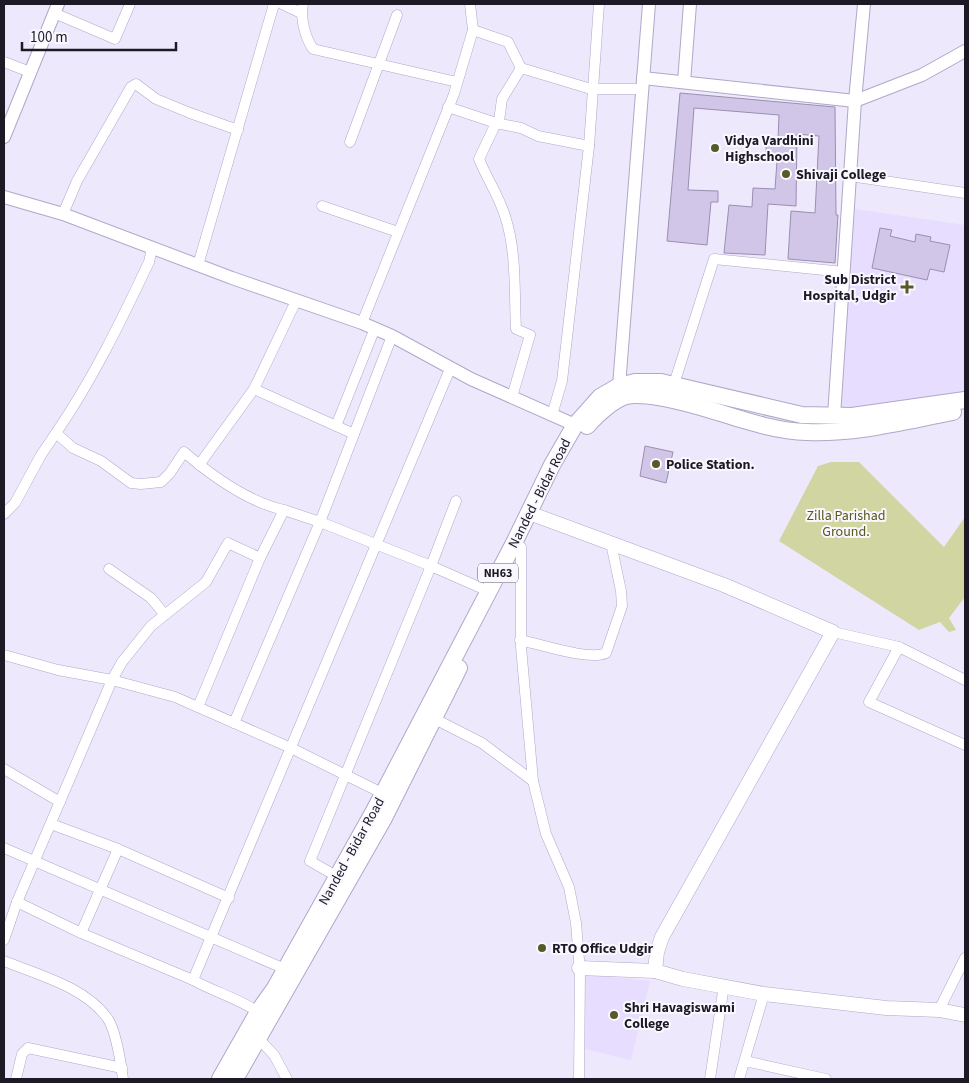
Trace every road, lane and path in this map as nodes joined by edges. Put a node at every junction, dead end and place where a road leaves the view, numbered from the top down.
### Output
1 (130, 4) edge
2 (274, 4) edge
3 (282, 4) edge
4 (470, 4) edge
5 (599, 4) edge
6 (649, 4) edge
7 (690, 4) edge
8 (864, 4) edge
9 (302, 8) edge
10 (56, 9) edge
11 (397, 15) dead end
12 (472, 30) junction
13 (965, 51) edge
14 (4, 62) edge
15 (380, 65) junction
16 (521, 68) junction
17 (30, 72) junction
18 (457, 82) junction
19 (684, 82) junction
20 (643, 84) junction
21 (591, 89) junction
22 (855, 102) junction
23 (448, 107) junction
24 (496, 123) junction
25 (238, 130) junction
26 (4, 137) edge
27 (350, 142) dead end
28 (589, 146) junction
29 (850, 176) junction
30 (965, 193) edge
31 (4, 196) edge
32 (322, 206) dead end
33 (63, 214) junction
34 (398, 232) junction
35 (152, 248) junction
36 (198, 265) junction
37 (844, 272) junction
38 (296, 301) junction
39 (362, 323) junction
40 (375, 328) junction
41 (392, 336) junction
42 (450, 369) junction
43 (674, 384) junction
44 (618, 386) junction
45 (254, 388) junction
46 (512, 397) junction
47 (965, 400) edge
48 (965, 409) edge
49 (552, 415) junction
50 (834, 416) junction
51 (336, 426) junction
52 (575, 426) junction
53 (56, 433) junction
54 (354, 434) junction
55 (199, 465) junction
56 (456, 501) dead end
57 (284, 510) junction
58 (4, 514) edge
59 (532, 514) junction
60 (320, 522) junction
61 (611, 543) junction
62 (375, 544) junction
63 (521, 547) junction
64 (260, 558) junction
65 (432, 566) junction
66 (109, 569) dead end
67 (488, 591) junction
68 (165, 615) junction
69 (833, 632) junction
70 (520, 640) junction
71 (899, 648) junction
72 (4, 654) edge
73 (112, 680) junction
74 (965, 680) edge
75 (198, 707) junction
76 (429, 716) junction
77 (234, 724) junction
78 (965, 745) edge
79 (290, 748) junction
80 (4, 769) edge
81 (345, 776) junction
82 (534, 781) junction
83 (388, 796) junction
84 (60, 802) junction
85 (51, 824) junction
86 (4, 848) edge
87 (118, 849) junction
88 (36, 862) junction
89 (338, 877) junction
90 (100, 890) junction
91 (229, 898) junction
92 (17, 902) junction
93 (81, 933) junction
94 (209, 936) junction
95 (4, 940) edge
96 (965, 958) edge
97 (4, 961) edge
98 (579, 968) junction
99 (285, 970) junction
100 (656, 971) junction
101 (193, 980) junction
102 (724, 985) junction
103 (764, 994) junction
104 (939, 1010) junction
105 (258, 1012) junction
106 (965, 1015) edge
107 (254, 1034) junction
108 (745, 1061) junction
109 (122, 1068) junction
110 (16, 1079) edge
111 (124, 1079) edge
112 (220, 1079) edge
113 (236, 1079) edge
114 (287, 1079) edge
115 (579, 1079) edge
116 (710, 1079) edge
117 (739, 1079) edge
118 (826, 1079) edge

1 - 10 street
2 - 25 street
3 - 9 street
4 - 12 street
5 - 21 street
6 - 20 street
7 - 19 street
8 - 22 street
9 - 15 street
10 - 17 street
11 - 15 street
12 - 16 street
12 - 18 street
13 - 22 street
14 - 17 street
15 - 18 street
15 - 27 street
16 - 21 street
16 - 24 street
17 - 26 street
18 - 23 street
19 - 20 street
19 - 22 street
20 - 21 street
20 - 44 street
21 - 28 street
22 - 29 street
23 - 24 street
23 - 34 street
24 - 28 street
24 - 46 street
25 - 33 street
25 - 36 street
28 - 49 street
29 - 30 street
29 - 37 street
31 - 33 street
32 - 34 street
33 - 35 street
34 - 39 street
35 - 36 street
35 - 53 street
36 - 38 street
37 - 43 street
37 - 50 street
38 - 39 street
38 - 45 street
39 - 40 street
40 - 41 street
40 - 51 street
41 - 42 street
41 - 54 street
42 - 46 street
42 - 62 street
43 - 44 highway, Nanded - Bidar Road / NH63
43 - 50 highway, Nanded - Bidar Road / NH63
44 - 52 highway, Nanded - Bidar Road / NH63
45 - 51 street
45 - 55 street
46 - 49 street
47 - 50 highway, Nanded - Bidar Road / NH63
48 - 59 highway, Nanded - Bidar Road / NH63
49 - 52 street
51 - 54 street
52 - 59 highway, Nanded - Bidar Road / NH63
53 - 55 street
53 - 58 street
54 - 60 street
55 - 57 street
56 - 65 street
57 - 60 street
57 - 64 street
59 - 61 main road
59 - 63 highway, Nanded - Bidar Road / NH63
59 - 67 highway, Nanded - Bidar Road / NH63
60 - 62 street
60 - 77 street
61 - 69 main road
61 - 70 street
62 - 65 street
62 - 79 street
63 - 70 street
63 - 76 highway, Nanded - Bidar Road / NH63
64 - 68 street
64 - 75 street
65 - 67 street
65 - 81 street
66 - 68 street
67 - 76 highway, Nanded - Bidar Road / NH63
68 - 73 street
69 - 71 street
69 - 100 main road
70 - 82 street
71 - 74 street
71 - 78 street
72 - 73 street
73 - 75 street
73 - 84 street
75 - 77 street
76 - 82 street
76 - 83 highway, Nanded - Bidar Road / NH63
77 - 79 street
79 - 81 street
79 - 91 street
80 - 84 street
81 - 83 street
81 - 89 street
82 - 98 street
83 - 89 highway, Nanded - Bidar Road / NH63
83 - 107 highway, Nanded - Bidar Road / NH63
84 - 85 street
85 - 87 street
85 - 88 street
86 - 88 street
87 - 90 street
87 - 91 street
88 - 90 street
88 - 92 street
89 - 99 highway, Nanded - Bidar Road / NH63
90 - 93 street
90 - 94 street
91 - 94 street
92 - 93 street
92 - 95 street
93 - 101 street
94 - 99 street
94 - 101 street
96 - 104 street
97 - 109 street
98 - 100 main road
98 - 115 street
99 - 105 highway, Nanded - Bidar Road / NH63
100 - 102 main road
101 - 105 street
102 - 103 main road
102 - 116 street
103 - 104 main road
103 - 108 street
104 - 106 main road
105 - 107 highway, Nanded - Bidar Road / NH63
107 - 112 highway, Nanded - Bidar Road / NH63
107 - 113 highway, Nanded - Bidar Road / NH63
107 - 114 street
108 - 117 street
108 - 118 street
109 - 110 street
109 - 111 street

